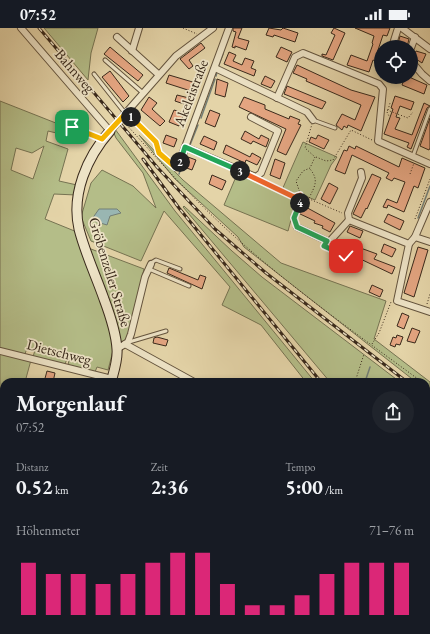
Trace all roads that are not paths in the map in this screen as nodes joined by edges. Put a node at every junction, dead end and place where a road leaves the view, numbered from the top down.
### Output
1 (21, 28) edge
2 (139, 28) edge
3 (213, 28) edge
4 (229, 28) edge
5 (398, 28) edge
6 (405, 31) edge
7 (415, 37) junction
8 (117, 38) dead end
9 (394, 40) edge
10 (414, 40) edge
11 (430, 49) edge
12 (132, 51) junction
13 (105, 60) dead end
14 (215, 68) junction
15 (418, 69) edge
16 (94, 74) dead end
17 (158, 74) junction
18 (430, 81) edge
19 (374, 82) edge
20 (380, 84) edge
21 (143, 93) junction
22 (277, 98) junction
23 (430, 109) edge
24 (126, 113) junction
25 (251, 117) dead end
26 (312, 120) joint
27 (72, 127) dead end
28 (335, 128) dead end
29 (110, 131) junction
30 (102, 139) junction
31 (185, 147) junction
32 (414, 157) junction
33 (430, 164) edge
34 (178, 166) road end
35 (361, 172) dead end
36 (430, 202) edge
37 (349, 218) junction
38 (297, 227) road end
39 (415, 237) junction
40 (327, 241) junction
41 (430, 242) edge
42 (409, 244) junction
43 (346, 256) dead end
44 (150, 266) junction
45 (180, 269) dead end
46 (189, 286) dead end
47 (427, 312) edge
48 (166, 331) dead end
49 (124, 345) junction
50 (0, 351) edge
51 (104, 378) edge
52 (113, 378) edge
53 (186, 378) edge

1 - 29 street, Bahnweg
2 - 12 street
3 - 17 street
4 - 14 street, Akeleistraße
5 - 9 street
6 - 7 street
7 - 10 street
7 - 11 street
8 - 12 street
12 - 17 street
13 - 21 lane
14 - 22 street
14 - 31 street, Akeleistraße
15 - 18 street
16 - 24 lane
17 - 21 street
19 - 22 street
20 - 32 street
21 - 24 street
22 - 26 street
23 - 32 lane
24 - 29 street
25 - 31 street
26 - 28 lane
27 - 30 lane
29 - 30 street, Gröbenzeller Straße
30 - 49 street, Gröbenzeller Straße
31 - 34 street, Akeleistraße
32 - 33 street
35 - 37 street
36 - 39 street
37 - 40 street
37 - 42 street
38 - 40 street
39 - 41 street
39 - 42 street
40 - 43 lane
42 - 47 street
44 - 45 lane
44 - 46 lane
44 - 49 street, Gröbenzeller Straße
48 - 49 lane
49 - 52 street, Gröbenzeller Straße
49 - 53 street
50 - 51 street, Dietschweg

